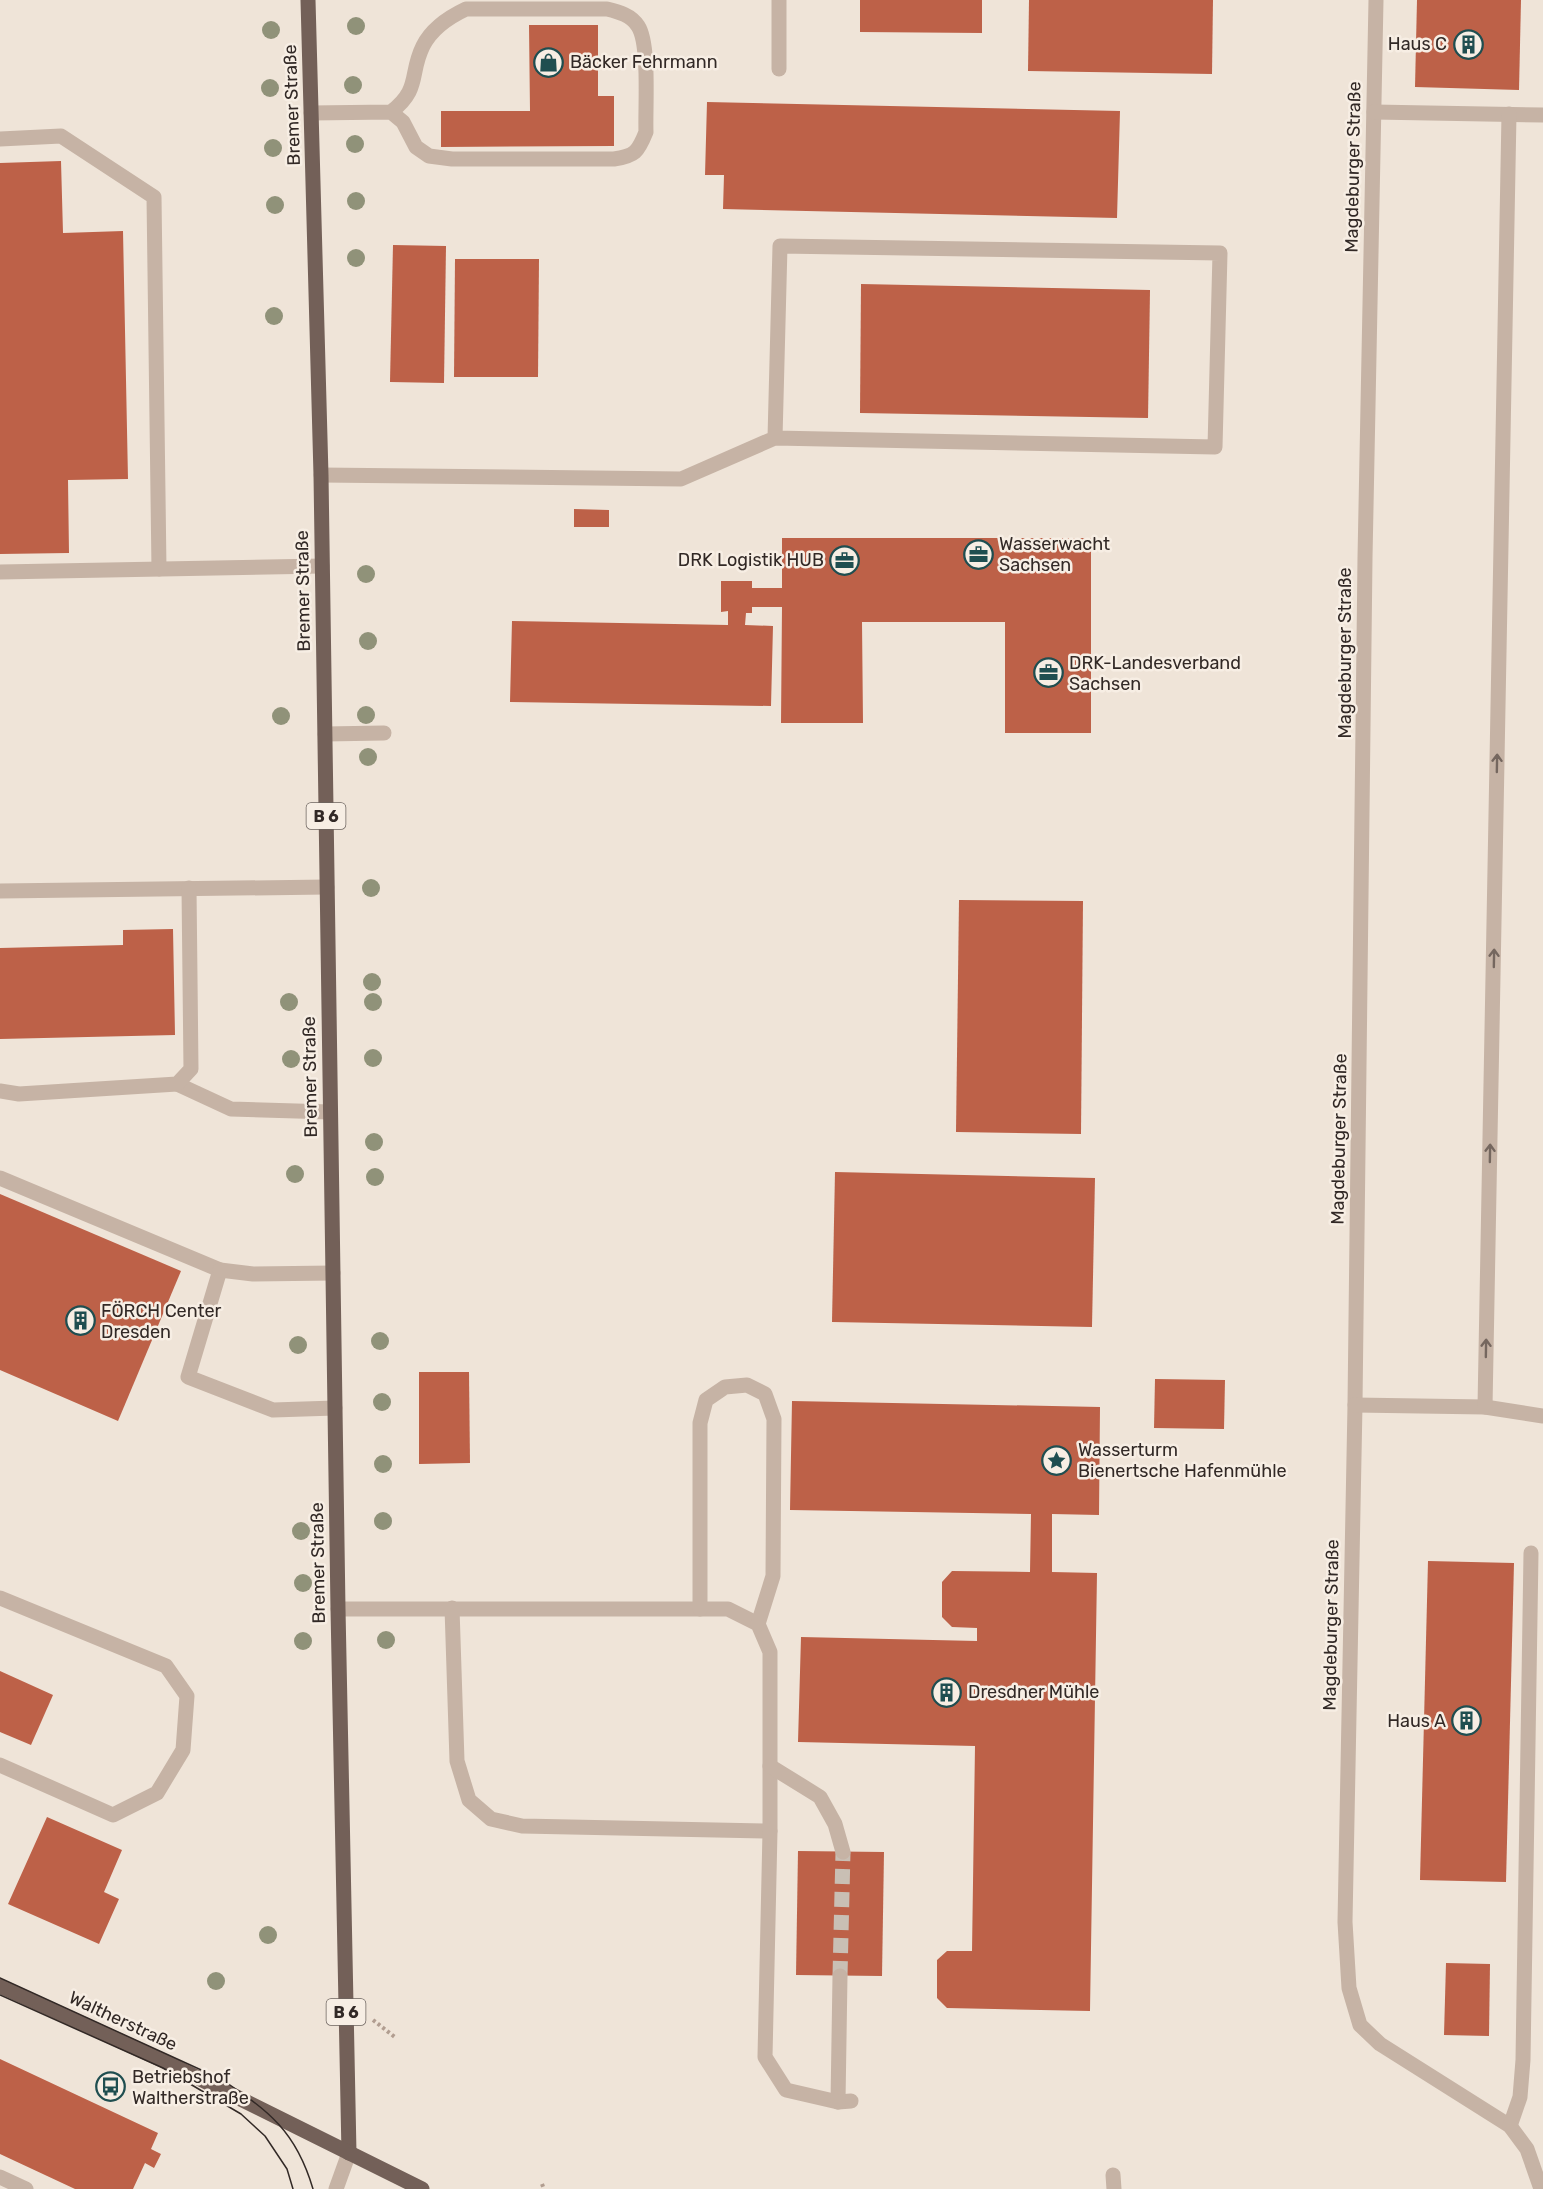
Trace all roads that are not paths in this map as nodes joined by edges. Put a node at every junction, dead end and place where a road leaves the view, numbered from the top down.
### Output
1 (308, 0) edge
2 (779, 0) edge
3 (1376, 0) edge
4 (779, 69) dead end
5 (391, 112) junction
6 (1374, 112) junction
7 (311, 113) junction
8 (1509, 114) junction
9 (1543, 115) edge
10 (0, 139) edge
11 (775, 438) junction
12 (321, 475) junction
13 (322, 566) junction
14 (159, 569) junction
15 (0, 573) edge
16 (325, 734) junction
17 (384, 734) dead end
18 (327, 887) junction
19 (189, 888) junction
20 (0, 891) edge
21 (177, 1084) junction
22 (0, 1091) edge
23 (330, 1112) junction
24 (0, 1178) edge
25 (220, 1270) junction
26 (333, 1273) junction
27 (1355, 1405) junction
28 (1485, 1407) junction
29 (335, 1408) junction
30 (1543, 1416) edge
31 (1531, 1553) dead end
32 (0, 1598) edge
33 (452, 1608) junction
34 (338, 1609) junction
35 (700, 1609) junction
36 (758, 1624) junction
37 (0, 1765) edge
38 (770, 1767) junction
39 (770, 1832) junction
40 (843, 1852) tunnel mouth
41 (840, 1976) tunnel mouth
42 (0, 1986) edge
43 (1510, 2126) junction
44 (349, 2153) junction
45 (0, 2177) edge
46 (1542, 2184) edge
47 (26, 2189) edge
48 (336, 2189) edge
49 (422, 2189) edge

1 - 7 main road, Bremer Straße / B 6
2 - 4 street
3 - 6 street, Magdeburger Straße
5 - 5 street
5 - 7 street
6 - 8 street
6 - 27 street, Magdeburger Straße
7 - 12 main road, Bremer Straße / B 6
8 - 9 street
28 -> 8 street
10 - 14 street
11 - 11 street
11 - 12 street
12 - 13 main road, Bremer Straße / B 6
13 - 14 street
13 - 16 main road, Bremer Straße / B 6
14 - 15 street
16 - 17 street
16 - 18 main road, Bremer Straße / B 6
18 - 19 street
18 - 23 main road, Bremer Straße / B 6
19 - 20 street
19 - 21 street
21 - 22 street
21 - 23 street
23 - 26 main road, Bremer Straße / B 6
24 - 25 street
25 - 26 street
25 - 29 street
26 - 29 main road, Bremer Straße / B 6
27 - 28 street
27 - 43 street, Magdeburger Straße
28 - 30 street
29 - 34 main road, Bremer Straße / B 6
31 - 43 street
32 - 37 street
33 - 34 street
33 - 35 street
33 - 39 street
34 - 44 main road, Bremer Straße / B 6
35 - 36 street
35 - 36 street
36 - 38 street
38 - 39 street
38 - 40 street
39 - 41 street
42 - 44 main road, Waltherstraße
43 - 46 street, Magdeburger Straße
44 - 48 street
44 - 49 main road, Waltherstraße
45 - 47 street

